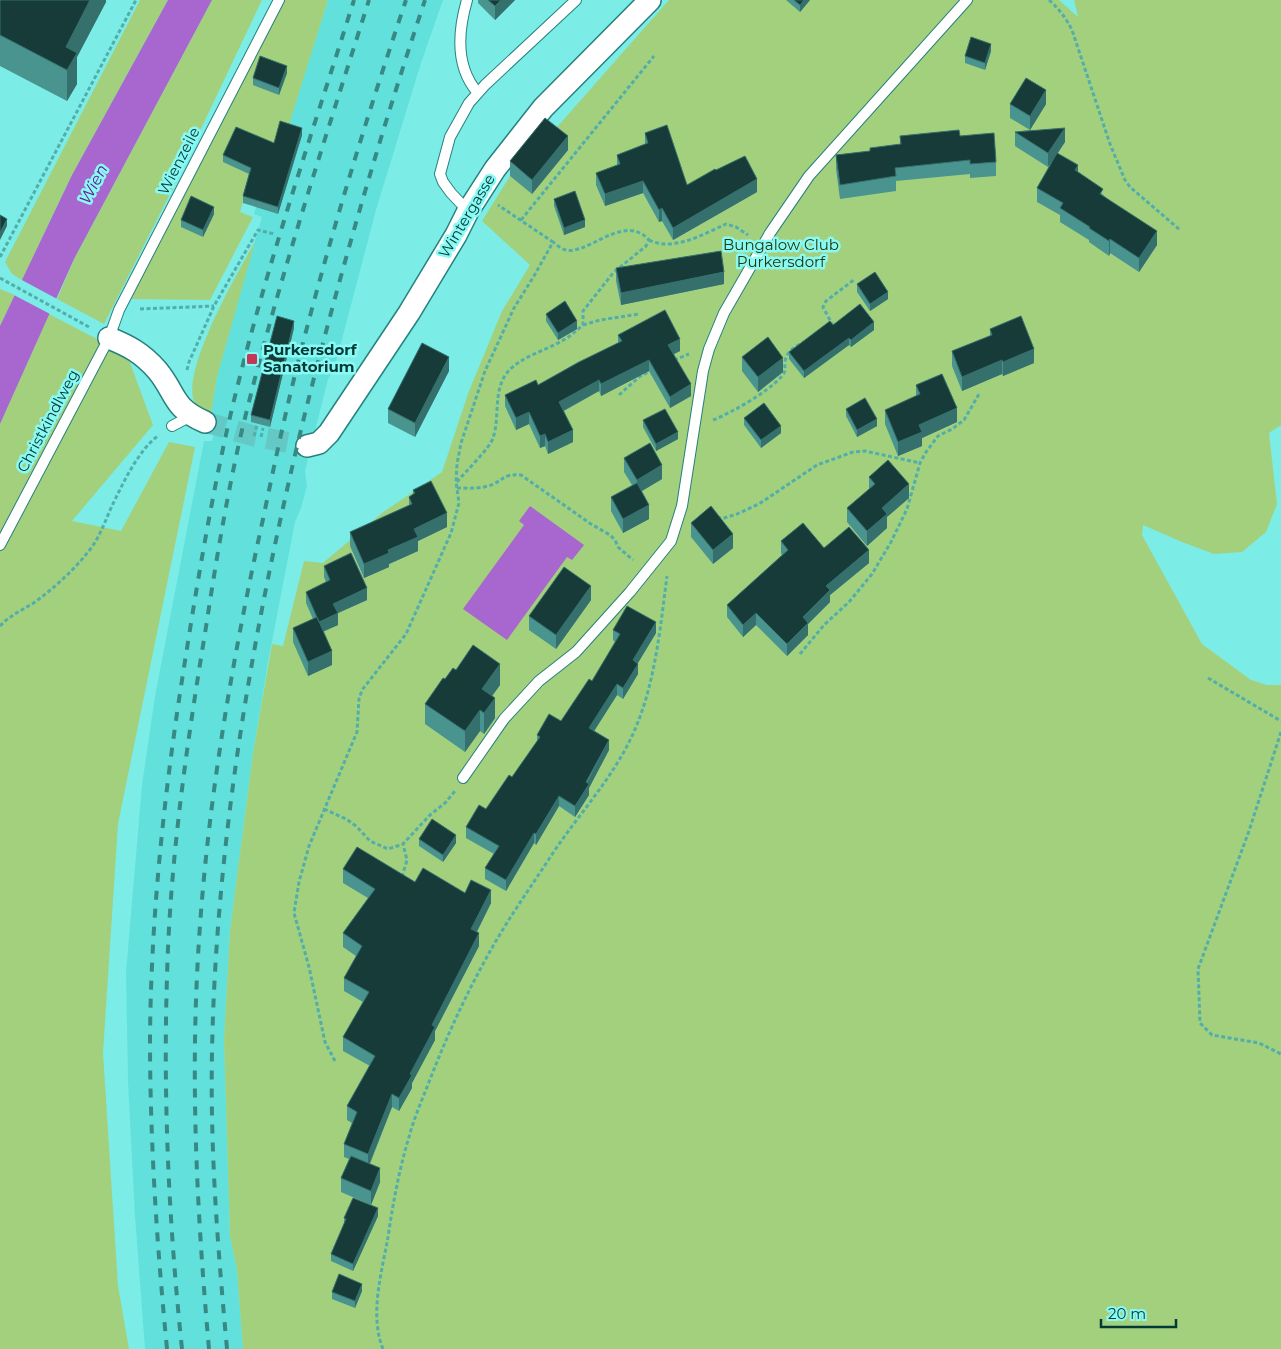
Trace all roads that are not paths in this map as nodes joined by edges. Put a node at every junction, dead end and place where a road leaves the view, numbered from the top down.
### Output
1 (279, 0) edge
2 (467, 0) edge
3 (576, 0) edge
4 (650, 0) edge
5 (967, 0) edge
6 (478, 93) junction
7 (468, 211) junction
8 (103, 334) junction
9 (191, 414) joint
10 (172, 426) road end
11 (307, 446) tunnel mouth
12 (0, 545) edge
13 (463, 778) road end

1 - 8 lane, Wienzeile
2 - 6 lane
3 - 6 lane
4 - 7 street, Wintergasse
5 - 13 lane
6 - 7 lane
7 - 11 street, Wintergasse
8 - 9 street
8 - 12 lane, Christkindlweg
9 - 10 lane

